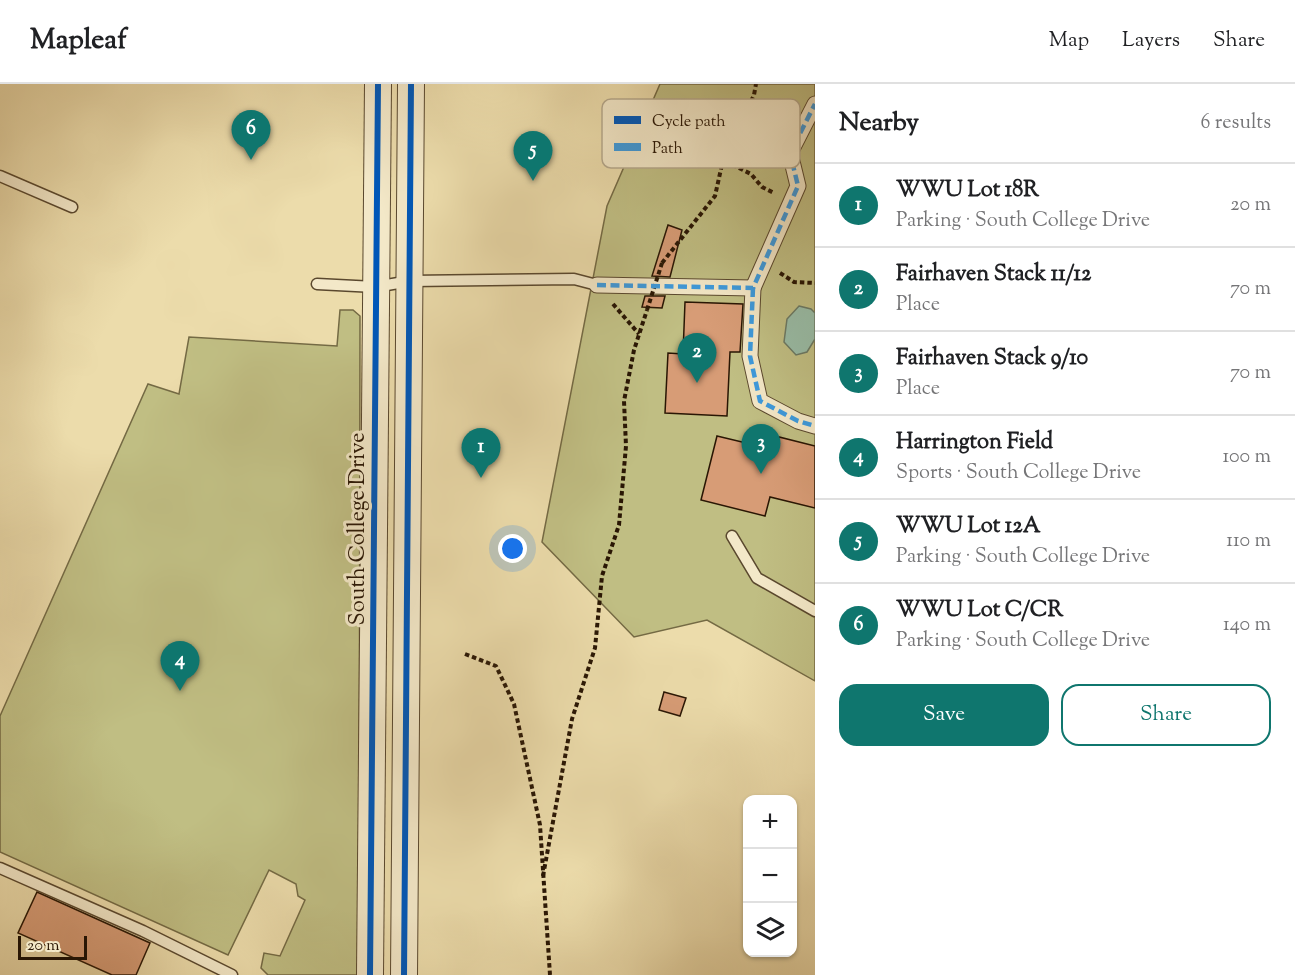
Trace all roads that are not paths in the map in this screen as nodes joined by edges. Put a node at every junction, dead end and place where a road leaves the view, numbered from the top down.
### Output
1 (378, 84) edge
2 (411, 84) edge
3 (815, 104) edge
4 (800, 133) edge
5 (794, 168) edge
6 (0, 176) edge
7 (72, 207) dead end
8 (410, 281) junction
9 (316, 284) dead end
10 (597, 285) joint
11 (375, 286) junction
12 (753, 288) junction
13 (815, 426) edge
14 (732, 536) dead end
15 (815, 611) edge
16 (0, 868) edge
17 (232, 975) edge
18 (370, 975) edge
19 (405, 975) edge

1 - 11 street, South College Drive
2 - 8 street
3 - 4 street
5 - 12 street
6 - 7 lane
8 - 10 lane
8 - 11 lane
8 - 19 street
9 - 11 lane
10 - 12 street
11 - 18 street, South College Drive
12 - 13 street
14 - 15 lane
16 - 17 lane

